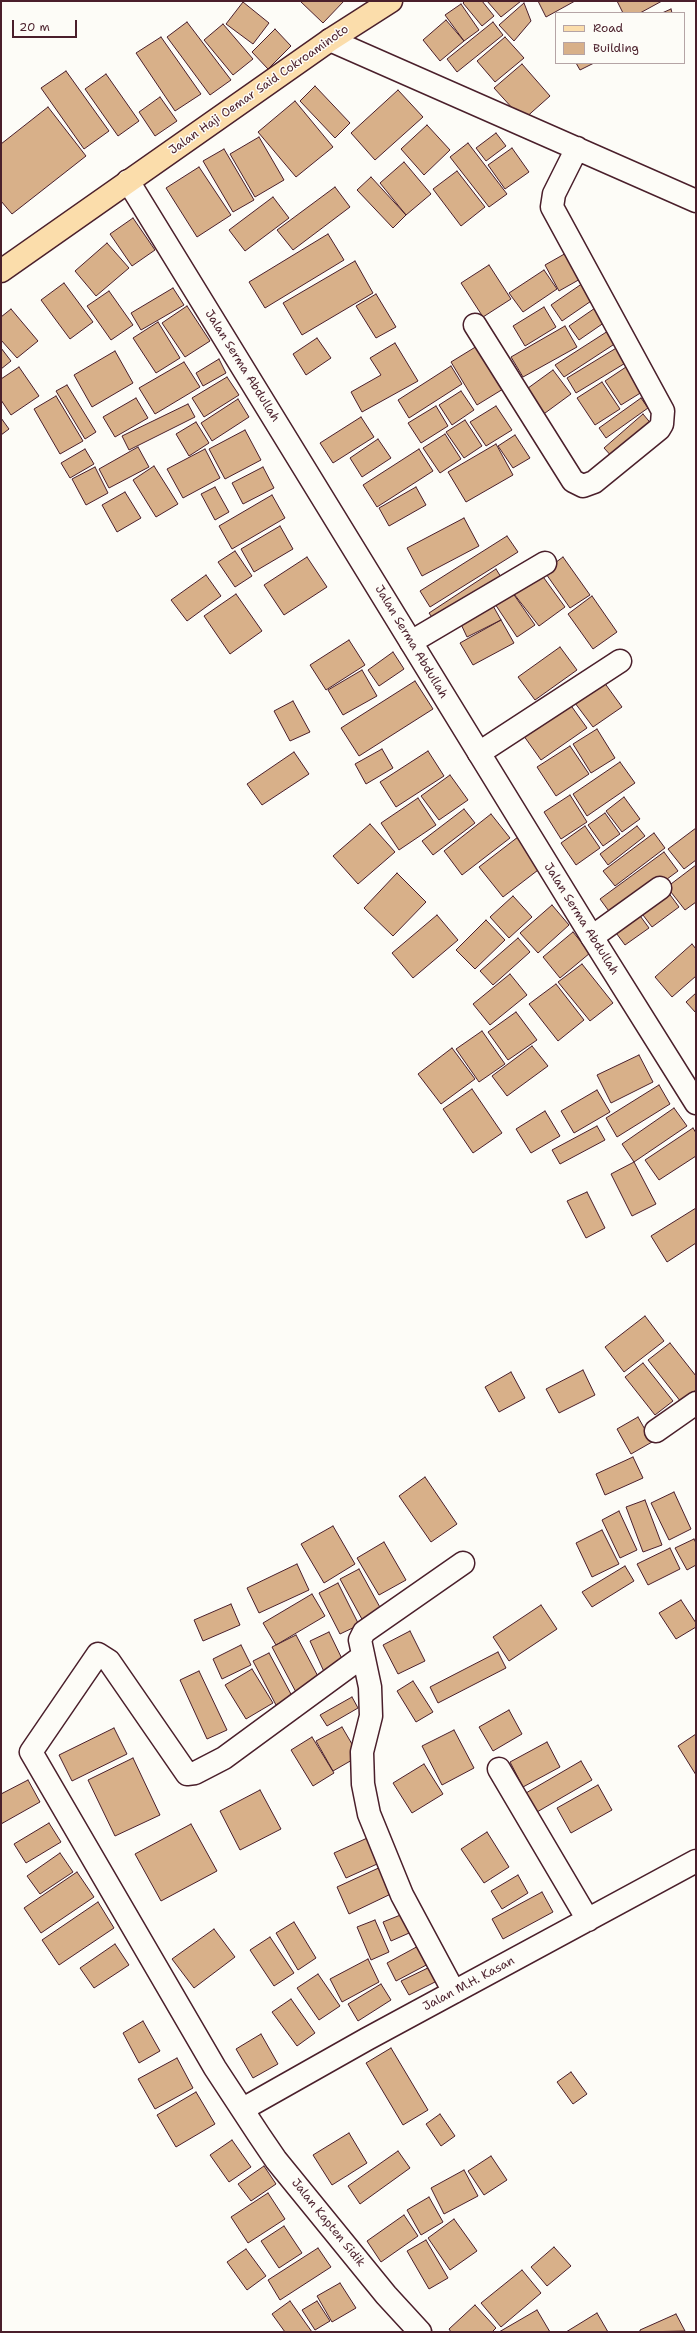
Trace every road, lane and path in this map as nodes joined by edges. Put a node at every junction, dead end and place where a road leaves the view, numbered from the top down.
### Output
1 (391, 1) edge
2 (330, 40) junction
3 (577, 148) junction
4 (128, 181) junction
5 (696, 201) edge
6 (1, 271) edge
7 (475, 325) dead end
8 (545, 563) dead end
9 (411, 642) junction
10 (620, 661) dead end
11 (479, 753) junction
12 (660, 888) dead end
13 (592, 937) junction
14 (696, 1103) edge
15 (696, 1403) edge
16 (656, 1431) dead end
17 (463, 1563) dead end
18 (363, 1656) junction
19 (499, 1769) dead end
20 (696, 1861) edge
21 (588, 1920) junction
22 (454, 1992) junction
23 (243, 2109) junction
24 (420, 2332) edge

1 - 2 main road, Jalan Haji Oemar Said Cokroaminoto
2 - 3 street
2 - 4 main road, Jalan Haji Oemar Said Cokroaminoto
3 - 5 street
3 - 7 street
4 - 6 main road, Jalan Haji Oemar Said Cokroaminoto
4 - 9 street, Jalan Serma Abdullah
8 - 9 street
9 - 11 street, Jalan Serma Abdullah
10 - 11 street
11 - 13 street, Jalan Serma Abdullah
12 - 13 street
13 - 14 street, Jalan Serma Abdullah
15 - 16 street
17 - 18 street
18 - 22 street
18 - 23 street, Jalan Kapten Sidik
19 - 21 street
20 - 21 street, Jalan M.H. Kasan
21 - 22 street, Jalan M.H. Kasan
22 - 23 street, Jalan M.H. Kasan
23 - 24 street, Jalan Kapten Sidik

